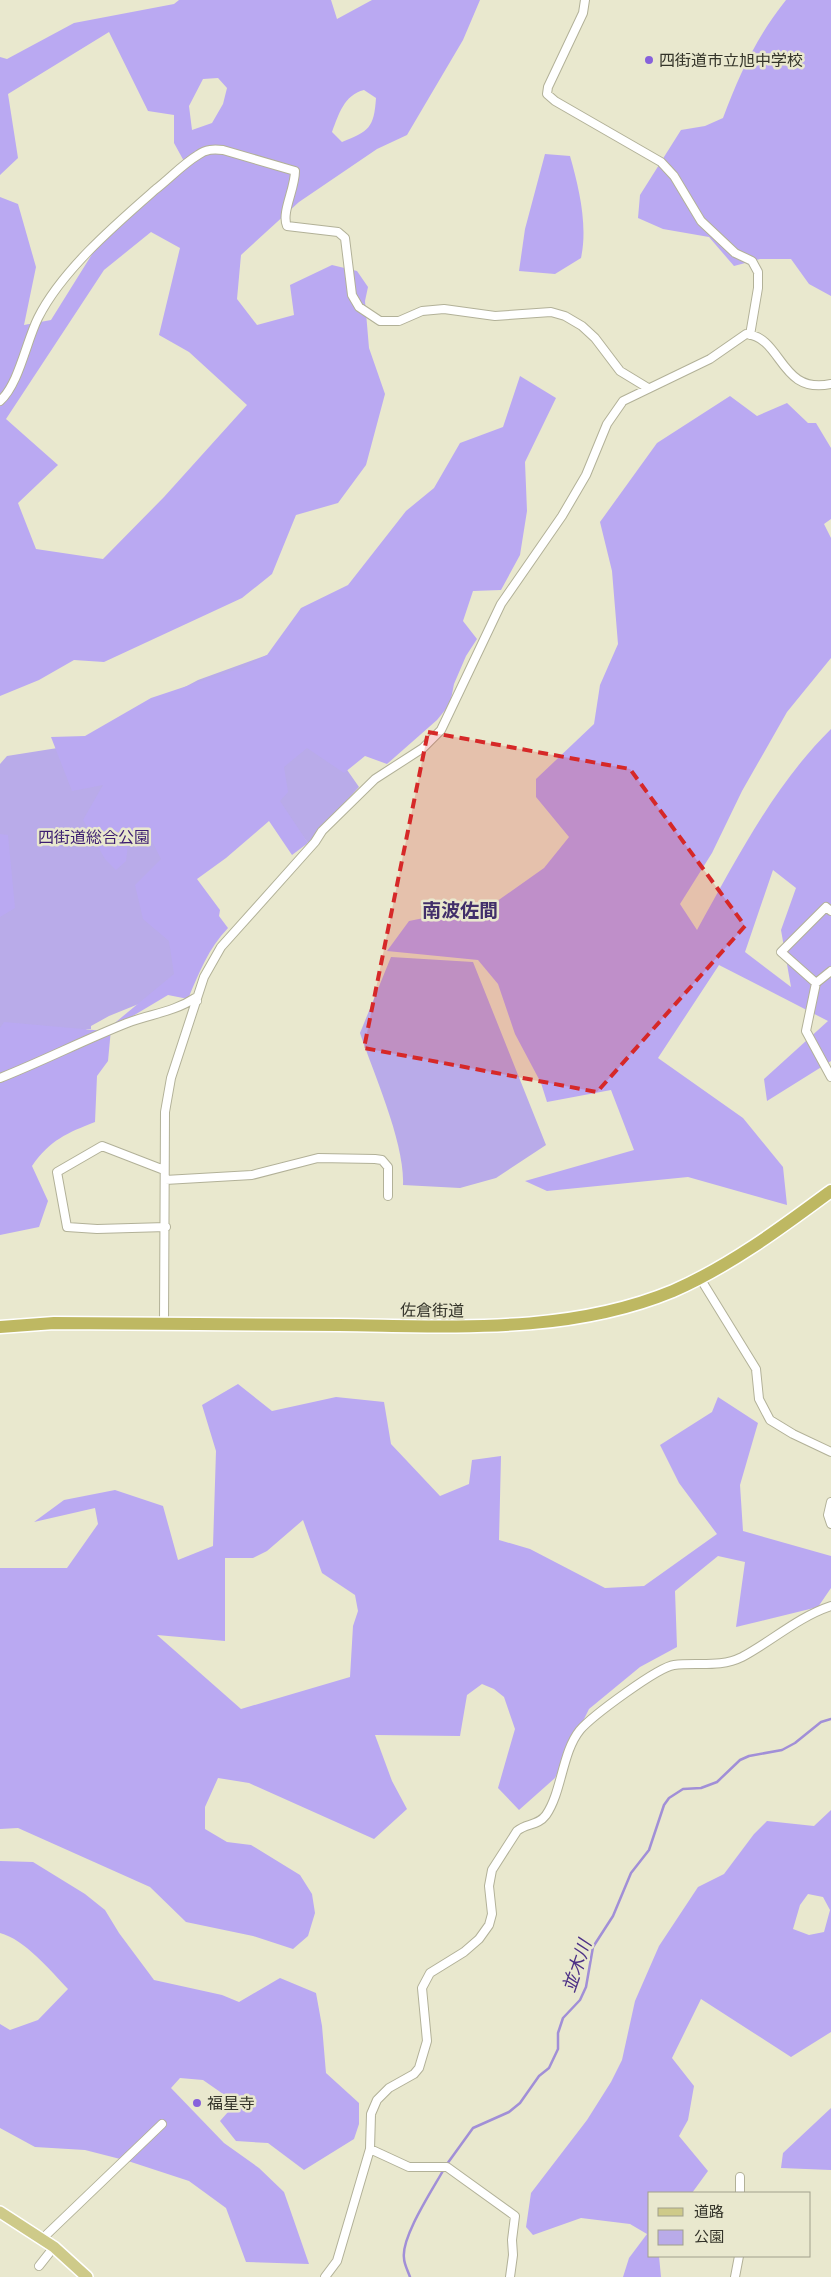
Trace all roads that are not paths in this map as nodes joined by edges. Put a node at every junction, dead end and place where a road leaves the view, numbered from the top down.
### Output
1 (585, 0) edge
2 (750, 335) junction
3 (831, 384) edge
4 (648, 388) junction
5 (0, 401) edge
6 (831, 911) edge
7 (831, 971) edge
8 (816, 983) junction
9 (197, 1001) junction
10 (831, 1077) edge
11 (0, 1078) edge
12 (164, 1170) junction
13 (165, 1180) junction
14 (831, 1191) edge
15 (388, 1196) dead end
16 (166, 1227) junction
17 (700, 1278) junction
18 (164, 1324) junction
19 (0, 1327) edge
20 (831, 1452) edge
21 (831, 1502) edge
22 (831, 1524) edge
23 (831, 1606) edge
24 (162, 2124) dead end
25 (370, 2148) junction
26 (740, 2177) dead end
27 (740, 2192) edge
28 (0, 2212) edge
29 (42, 2239) junction
30 (54, 2247) junction
31 (739, 2257) edge
32 (39, 2266) dead end
33 (88, 2277) edge
34 (325, 2277) edge
35 (510, 2277) edge
36 (735, 2277) edge

1 - 2 street
2 - 3 street
2 - 4 street
4 - 5 street
4 - 9 street
6 - 8 street
7 - 8 street
8 - 10 street
9 - 11 street
9 - 12 street
12 - 13 street
12 - 16 street
13 - 15 street
13 - 16 street
14 - 17 highway, 佐倉街道
16 - 18 street
17 - 18 highway, 佐倉街道
17 - 20 street
18 - 19 highway, 佐倉街道
21 - 22 street
23 - 25 street
24 - 29 street
25 - 34 street
25 - 35 street
26 - 27 street
28 - 29 main road
29 - 30 main road
30 - 32 street
30 - 33 main road
31 - 36 street

